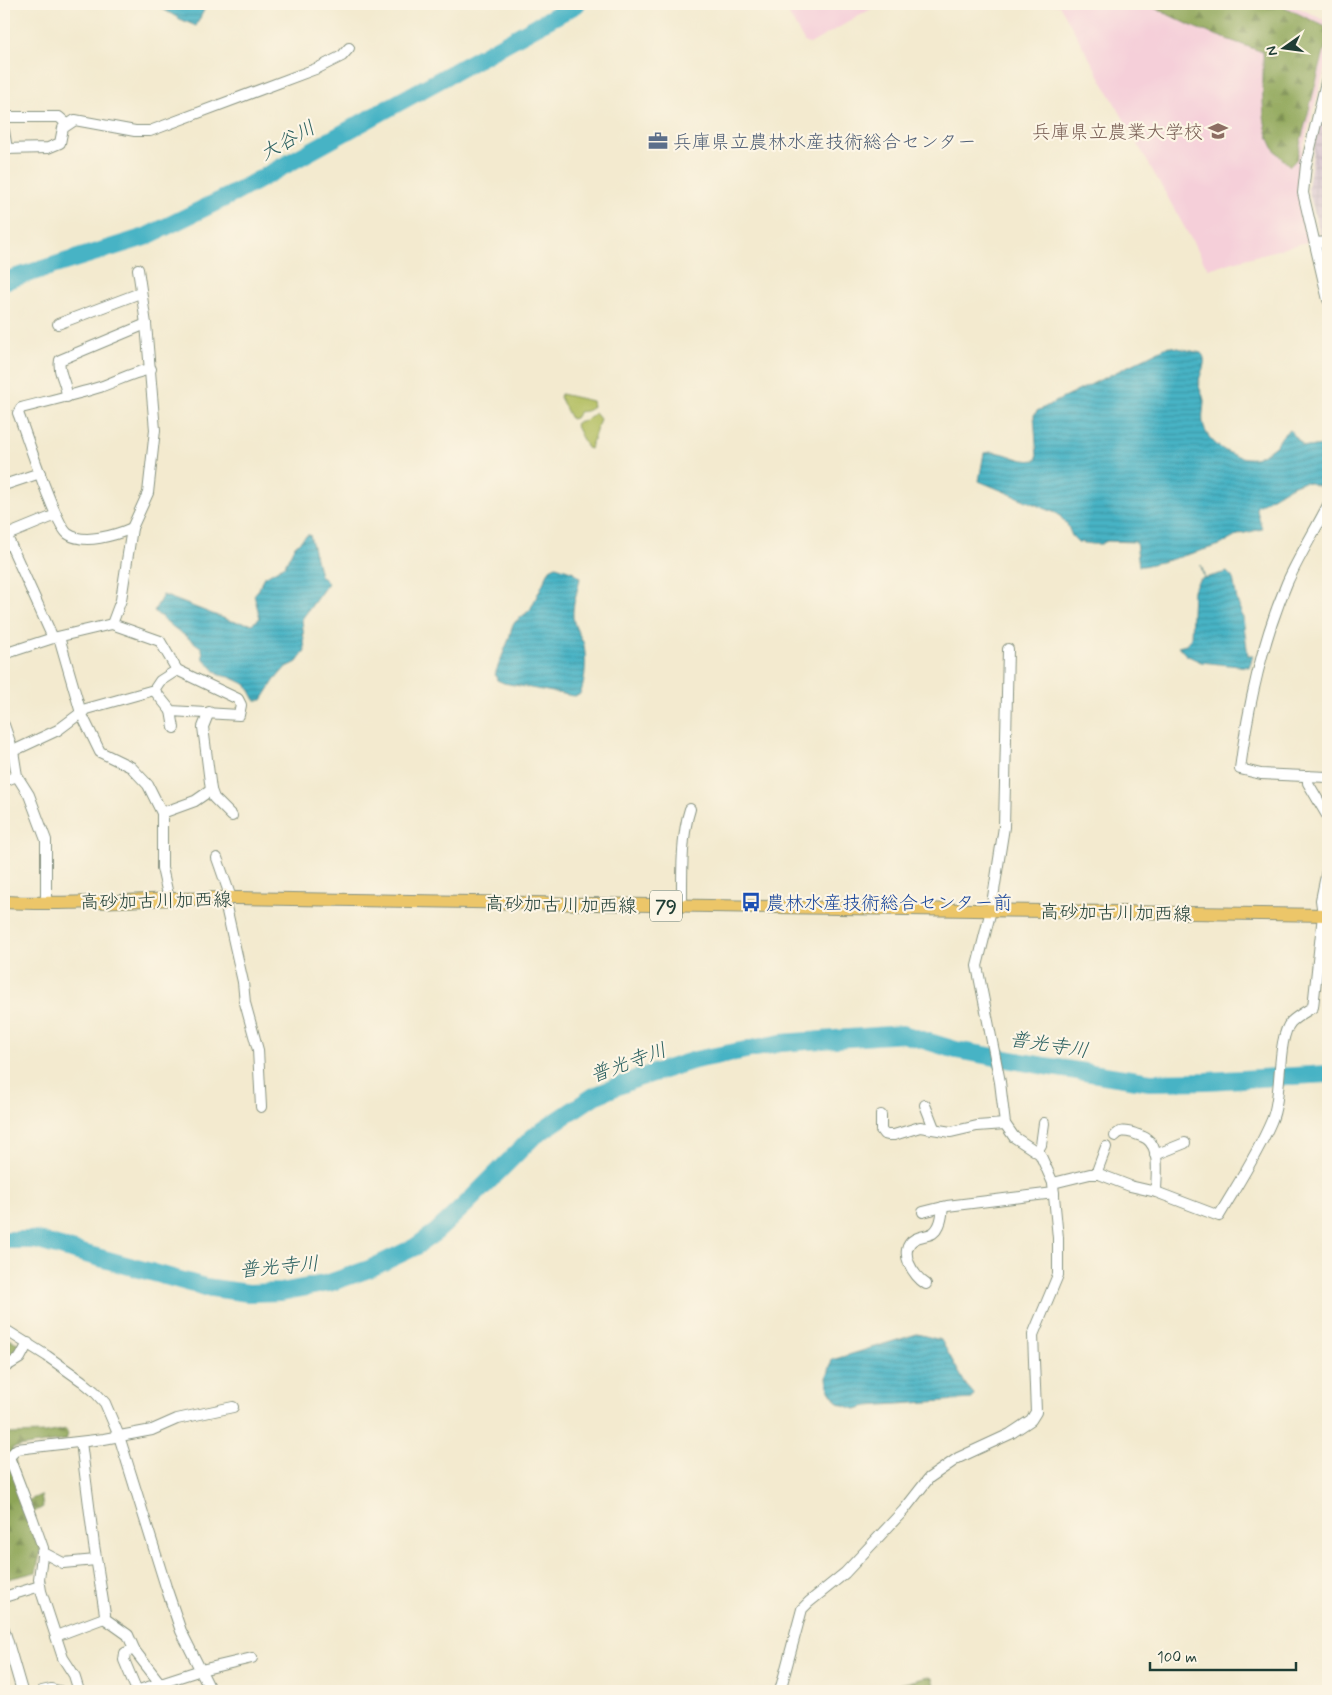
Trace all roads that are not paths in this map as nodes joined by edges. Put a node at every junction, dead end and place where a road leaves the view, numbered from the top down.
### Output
1 (349, 48) dead end
2 (1328, 74) edge
3 (4, 118) edge
4 (68, 124) junction
5 (4, 131) edge
6 (6, 149) edge
7 (1315, 242) junction
8 (1328, 242) edge
9 (138, 269) dead end
10 (140, 292) junction
11 (1328, 300) edge
12 (58, 324) dead end
13 (146, 324) junction
14 (151, 369) junction
15 (67, 397) junction
16 (40, 474) junction
17 (4, 485) edge
18 (1328, 505) edge
19 (56, 515) junction
20 (132, 528) junction
21 (5, 532) edge
22 (112, 624) junction
23 (56, 638) junction
24 (1008, 649) dead end
25 (4, 654) edge
26 (177, 670) junction
27 (154, 690) junction
28 (170, 711) junction
29 (209, 712) junction
30 (81, 713) junction
31 (4, 725) edge
32 (174, 728) dead end
33 (13, 751) junction
34 (17, 776) junction
35 (1308, 776) junction
36 (1328, 777) edge
37 (4, 781) edge
38 (211, 790) junction
39 (690, 809) dead end
40 (162, 813) junction
41 (232, 816) dead end
42 (1328, 817) edge
43 (217, 858) dead end
44 (1328, 866) edge
45 (227, 898) junction
46 (169, 899) junction
47 (4, 902) edge
48 (46, 903) junction
49 (682, 906) junction
50 (991, 910) junction
51 (1325, 915) edge
52 (925, 1105) dead end
53 (261, 1107) dead end
54 (880, 1115) dead end
55 (1044, 1123) dead end
56 (1005, 1124) junction
57 (934, 1128) junction
58 (1115, 1136) dead end
59 (1185, 1143) dead end
60 (1106, 1147) dead end
61 (1037, 1151) junction
62 (1156, 1155) junction
63 (1096, 1174) junction
64 (1053, 1188) junction
65 (1156, 1192) junction
66 (943, 1207) junction
67 (923, 1212) dead end
68 (926, 1284) dead end
69 (4, 1329) edge
70 (28, 1343) junction
71 (5, 1366) dead end
72 (233, 1407) dead end
73 (119, 1436) junction
74 (81, 1442) junction
75 (42, 1552) junction
76 (96, 1560) junction
77 (40, 1586) junction
78 (4, 1597) edge
79 (104, 1618) junction
80 (4, 1629) edge
81 (56, 1636) junction
82 (134, 1649) junction
83 (252, 1658) dead end
84 (200, 1670) junction
85 (163, 1687) edge
86 (22, 1691) edge
87 (42, 1691) edge
88 (60, 1691) edge
89 (79, 1691) edge
90 (136, 1691) edge
91 (211, 1691) edge
92 (780, 1691) edge

1 - 4 street
2 - 7 street
3 - 4 street
4 - 6 street
5 - 6 street
7 - 8 street
7 - 11 street
9 - 10 street
10 - 12 street
10 - 13 street
13 - 14 street
13 - 15 street
14 - 15 street
14 - 20 street
15 - 16 street
16 - 17 street
16 - 19 street
18 - 35 street
19 - 20 street
19 - 21 street
20 - 22 street
21 - 23 street
22 - 23 street
22 - 26 street
23 - 25 street
23 - 30 street
24 - 50 street
26 - 27 street
26 - 29 street
27 - 28 street
27 - 30 street
28 - 29 street
28 - 32 street
29 - 38 street
30 - 33 street
30 - 40 street
31 - 33 street
33 - 34 street
34 - 37 street
34 - 48 street
35 - 36 street
35 - 42 street
38 - 40 street
38 - 41 street
39 - 49 street
40 - 46 street
43 - 45 street
44 - 51 street
45 - 46 main road, 高砂加古川加西線 / 79
45 - 49 main road, 高砂加古川加西線 / 79
45 - 53 street
46 - 48 main road, 高砂加古川加西線 / 79
47 - 48 main road, 高砂加古川加西線 / 79
49 - 50 main road, 高砂加古川加西線 / 79
50 - 51 main road, 高砂加古川加西線 / 79
50 - 56 street
51 - 65 street
52 - 57 street
54 - 57 street
55 - 61 street
56 - 57 street
56 - 61 street
58 - 62 street
59 - 62 street
60 - 63 street
61 - 64 street
62 - 65 street
63 - 64 street
63 - 65 street
64 - 66 street
64 - 92 street
66 - 67 street
66 - 68 street
69 - 70 street
70 - 71 street
70 - 73 street
72 - 73 street
73 - 74 street
73 - 84 street
74 - 75 street
74 - 76 street
75 - 76 street
75 - 77 street
76 - 79 street
77 - 78 street
77 - 81 street
79 - 81 street
79 - 82 street
80 - 86 street
81 - 89 street
82 - 85 street
82 - 90 street
83 - 84 street
84 - 85 street
84 - 91 street
85 - 90 street
87 - 88 street

